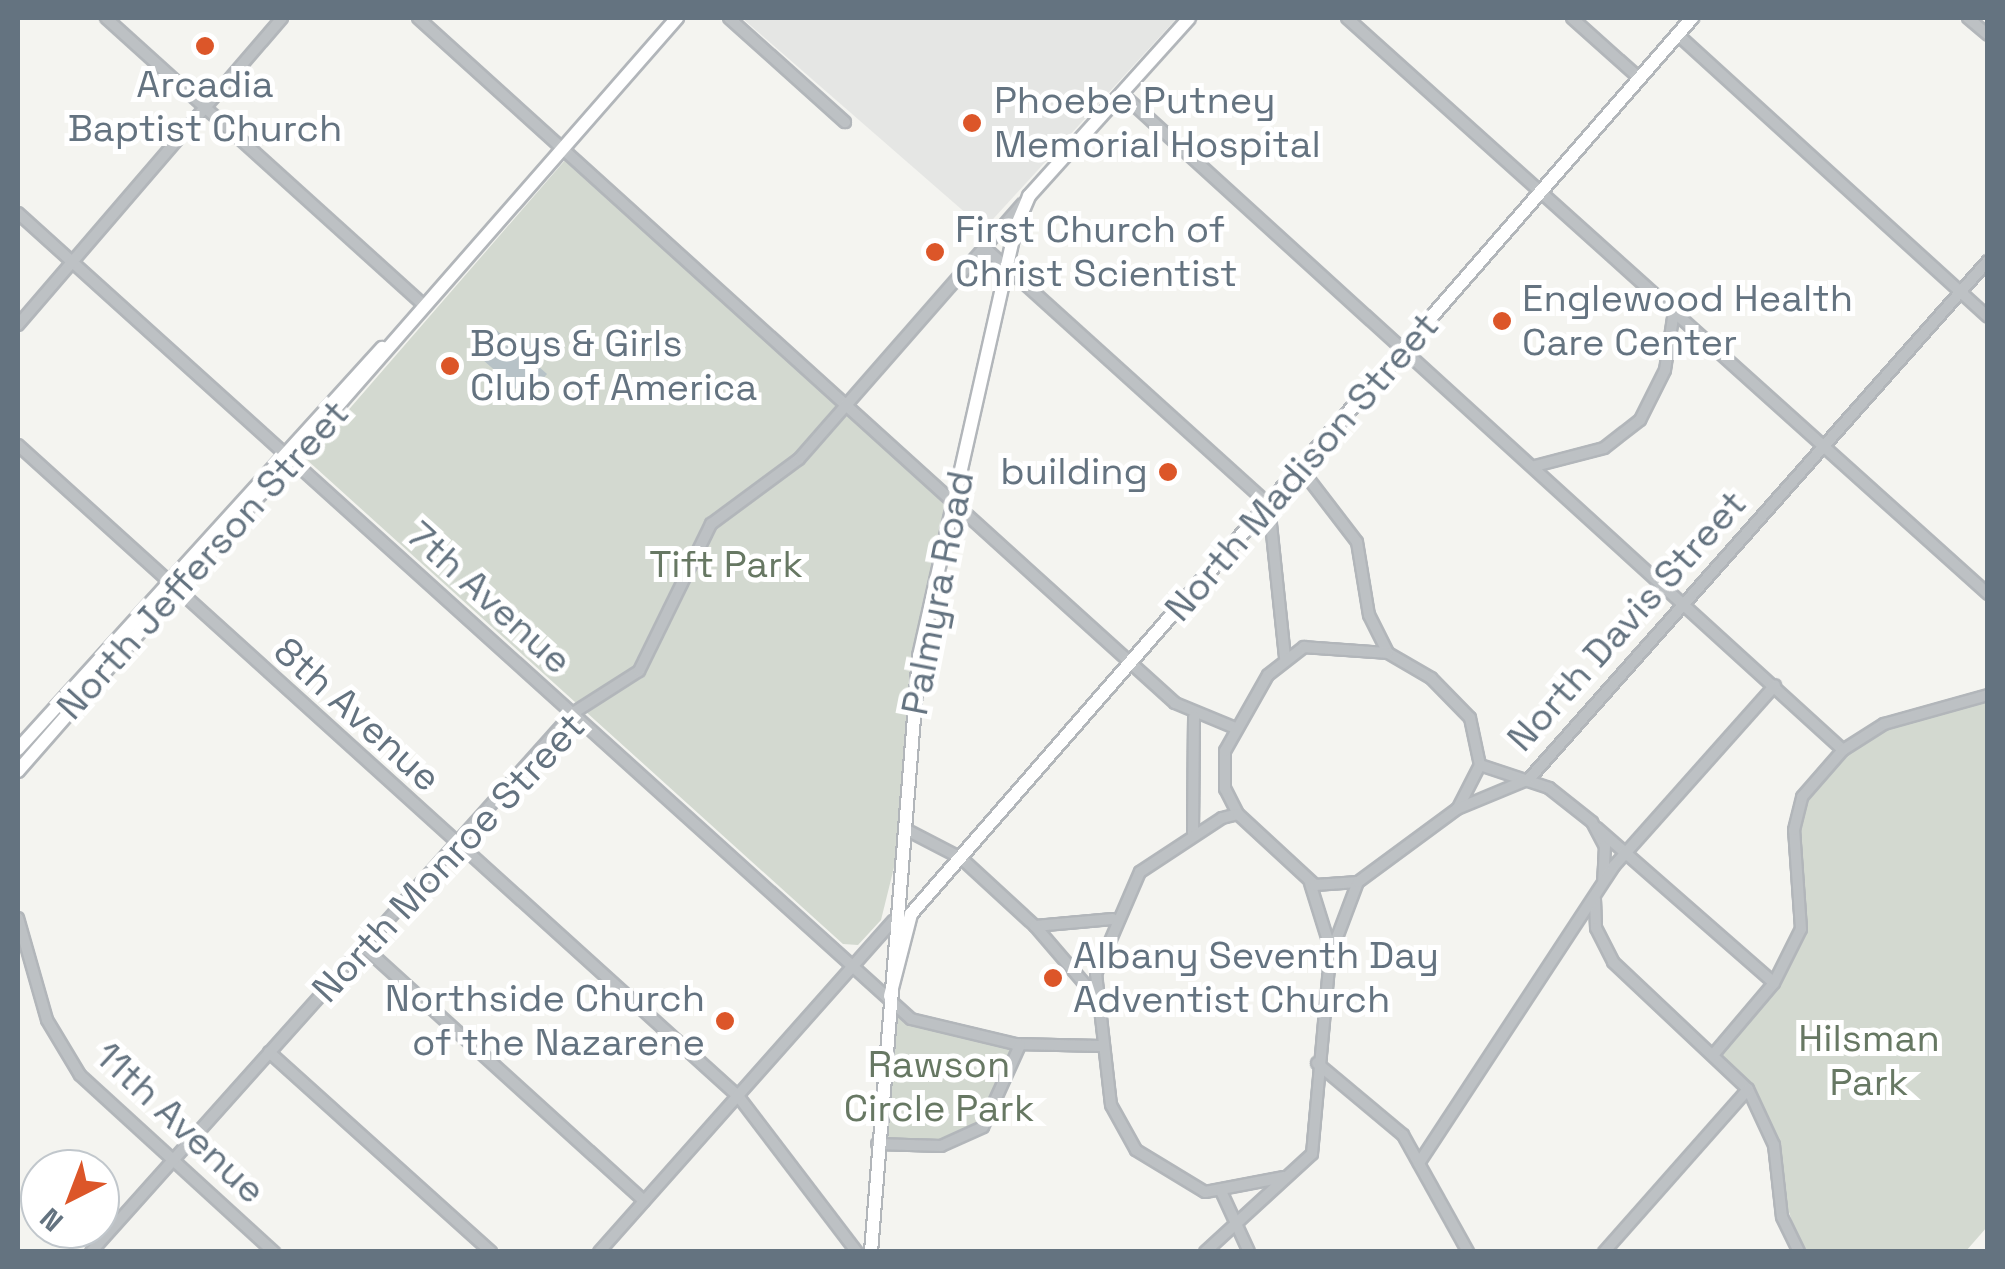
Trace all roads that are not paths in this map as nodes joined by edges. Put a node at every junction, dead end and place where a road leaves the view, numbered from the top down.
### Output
1 (106, 18) edge
2 (282, 18) edge
3 (418, 18) edge
4 (677, 18) edge
5 (729, 18) edge
6 (1189, 18) edge
7 (1346, 18) edge
8 (1572, 18) edge
9 (1692, 18) edge
10 (1968, 18) edge
11 (1677, 34) junction
12 (1988, 35) edge
13 (1638, 77) junction
14 (1121, 93) junction
15 (204, 105) junction
16 (845, 122) dead end
17 (564, 147) junction
18 (1540, 192) junction
19 (1030, 196) junction
20 (18, 213) edge
21 (985, 248) junction
22 (69, 260) junction
23 (1988, 261) edge
24 (1007, 269) junction
25 (1960, 292) junction
26 (423, 304) junction
27 (1674, 311) junction
28 (1988, 317) edge
29 (18, 324) edge
30 (1406, 349) junction
31 (848, 402) junction
32 (18, 445) edge
33 (1824, 445) junction
34 (287, 456) junction
35 (1535, 466) junction
36 (1300, 469) junction
37 (954, 497) junction
38 (1269, 505) junction
39 (170, 589) junction
40 (1988, 594) edge
41 (1684, 601) junction
42 (1388, 654) junction
43 (1284, 658) junction
44 (1134, 660) junction
45 (1775, 685) junction
46 (1988, 695) edge
47 (573, 713) junction
48 (1194, 717) junction
49 (1232, 727) junction
50 (18, 748) edge
51 (1843, 750) junction
52 (1480, 765) junction
53 (18, 770) edge
54 (1530, 779) junction
55 (1457, 809) junction
56 (1238, 814) junction
57 (1597, 828) junction
58 (905, 830) junction
59 (1193, 833) junction
60 (455, 843) junction
61 (1626, 852) junction
62 (960, 858) junction
63 (1309, 882) junction
64 (1358, 882) junction
65 (1603, 882) junction
66 (1596, 893) junction
67 (911, 914) joint
68 (18, 918) edge
69 (1113, 919) junction
70 (894, 921) junction
71 (1035, 926) junction
72 (364, 947) junction
73 (1330, 956) junction
74 (852, 965) junction
75 (1774, 983) junction
76 (1095, 996) junction
77 (889, 998) junction
78 (1020, 1045) junction
79 (1101, 1046) junction
80 (269, 1052) junction
81 (1713, 1055) junction
82 (1317, 1064) junction
83 (1748, 1090) junction
84 (738, 1096) junction
85 (877, 1144) junction
86 (172, 1161) junction
87 (1419, 1163) junction
88 (1296, 1173) junction
89 (1221, 1190) junction
90 (644, 1201) junction
91 (1234, 1220) junction
92 (91, 1252) edge
93 (274, 1252) edge
94 (491, 1252) edge
95 (599, 1252) edge
96 (857, 1252) edge
97 (871, 1252) edge
98 (1205, 1252) edge
99 (1248, 1252) edge
100 (1468, 1252) edge
101 (1604, 1252) edge
102 (1799, 1252) edge

1 - 15 street
2 - 15 street
3 - 17 street
4 - 17 main road, North Jefferson Street
5 - 16 street
6 - 14 main road, North Monroe Street
7 - 18 street
8 - 13 street
9 - 11 main road, North Madison Street
10 - 12 street
11 - 13 main road, North Madison Street
11 - 25 street
13 - 18 main road, North Madison Street
14 - 19 main road, North Monroe Street
14 - 30 street
15 - 22 street
15 - 26 street
17 - 26 main road, North Jefferson Street
17 - 31 street
18 - 27 street
18 - 30 main road, North Madison Street
19 - 21 street, North Monroe Street
19 - 24 main road, Palmyra Road
20 - 22 street, 7th Avenue
21 - 24 street
21 - 31 street, North Monroe Street
22 - 29 street
22 - 34 street, 7th Avenue
23 - 25 street, North Davis Street
24 - 37 main road, Palmyra Road
24 - 38 street
25 - 28 street
25 - 33 street, North Davis Street
26 - 34 main road, North Jefferson Street
27 - 33 street
27 - 35 street
30 - 35 street
30 - 36 main road, North Madison Street
31 - 37 street
31 - 47 street, North Monroe Street
32 - 39 street, 8th Avenue
33 - 40 street
33 - 41 street, North Davis Street
34 - 39 main road, North Jefferson Street
34 - 47 street, 7th Avenue
35 - 41 street
36 - 38 main road, North Madison Street
36 - 42 street
37 - 44 street
37 - 58 main road, Palmyra Road
38 - 43 street
38 - 44 main road, North Madison Street
39 - 50 main road, North Jefferson Street
39 - 53 main road, North Jefferson Street
39 - 60 street, 8th Avenue
41 - 45 street
41 - 54 street, North Davis Street
42 - 43 street
42 - 52 street
43 - 49 street
44 - 48 street
44 - 62 main road, North Madison Street
45 - 51 street
45 - 61 street
46 - 51 street
47 - 60 street, North Monroe Street
47 - 74 street, 7th Avenue
48 - 49 street
48 - 59 street
49 - 56 street
51 - 75 street
52 - 54 street
52 - 55 street
54 - 55 street, North Davis Street
54 - 57 street
55 - 64 street, North Davis Street
56 - 59 street
56 - 63 street
57 - 61 street
57 - 65 street
58 - 62 street
58 - 70 main road, Palmyra Road
59 - 69 street
60 - 72 street, North Monroe Street
60 - 84 street, 8th Avenue
61 - 65 street
61 - 75 street
62 - 67 main road, North Madison Street
62 - 71 street
63 - 64 street
63 - 73 street
64 - 73 street
65 - 66 street
66 - 81 street
66 - 87 street
67 - 77 main road, Palmyra Road
68 - 86 street, 11th Avenue
69 - 71 street
69 - 76 street
70 - 74 street
70 - 77 main road, Palmyra Road
71 - 76 street
72 - 80 street, North Monroe Street
72 - 90 street
73 - 82 street
74 - 77 street, 7th Avenue
74 - 84 street
75 - 81 street
76 - 79 street
77 - 78 street, 7th Avenue
77 - 85 main road, Palmyra Road
78 - 79 street, 7th Avenue
78 - 85 street
79 - 89 street
80 - 86 street, North Monroe Street
80 - 94 street
81 - 83 street
82 - 87 street
82 - 88 street
83 - 101 street
83 - 102 street
84 - 90 street
84 - 96 street, 8th Avenue
85 - 97 main road, Palmyra Road
86 - 92 street, North Monroe Street
86 - 93 street, 11th Avenue
87 - 100 street
88 - 89 street
88 - 91 street
89 - 91 street
90 - 95 street
91 - 98 street
91 - 99 street

